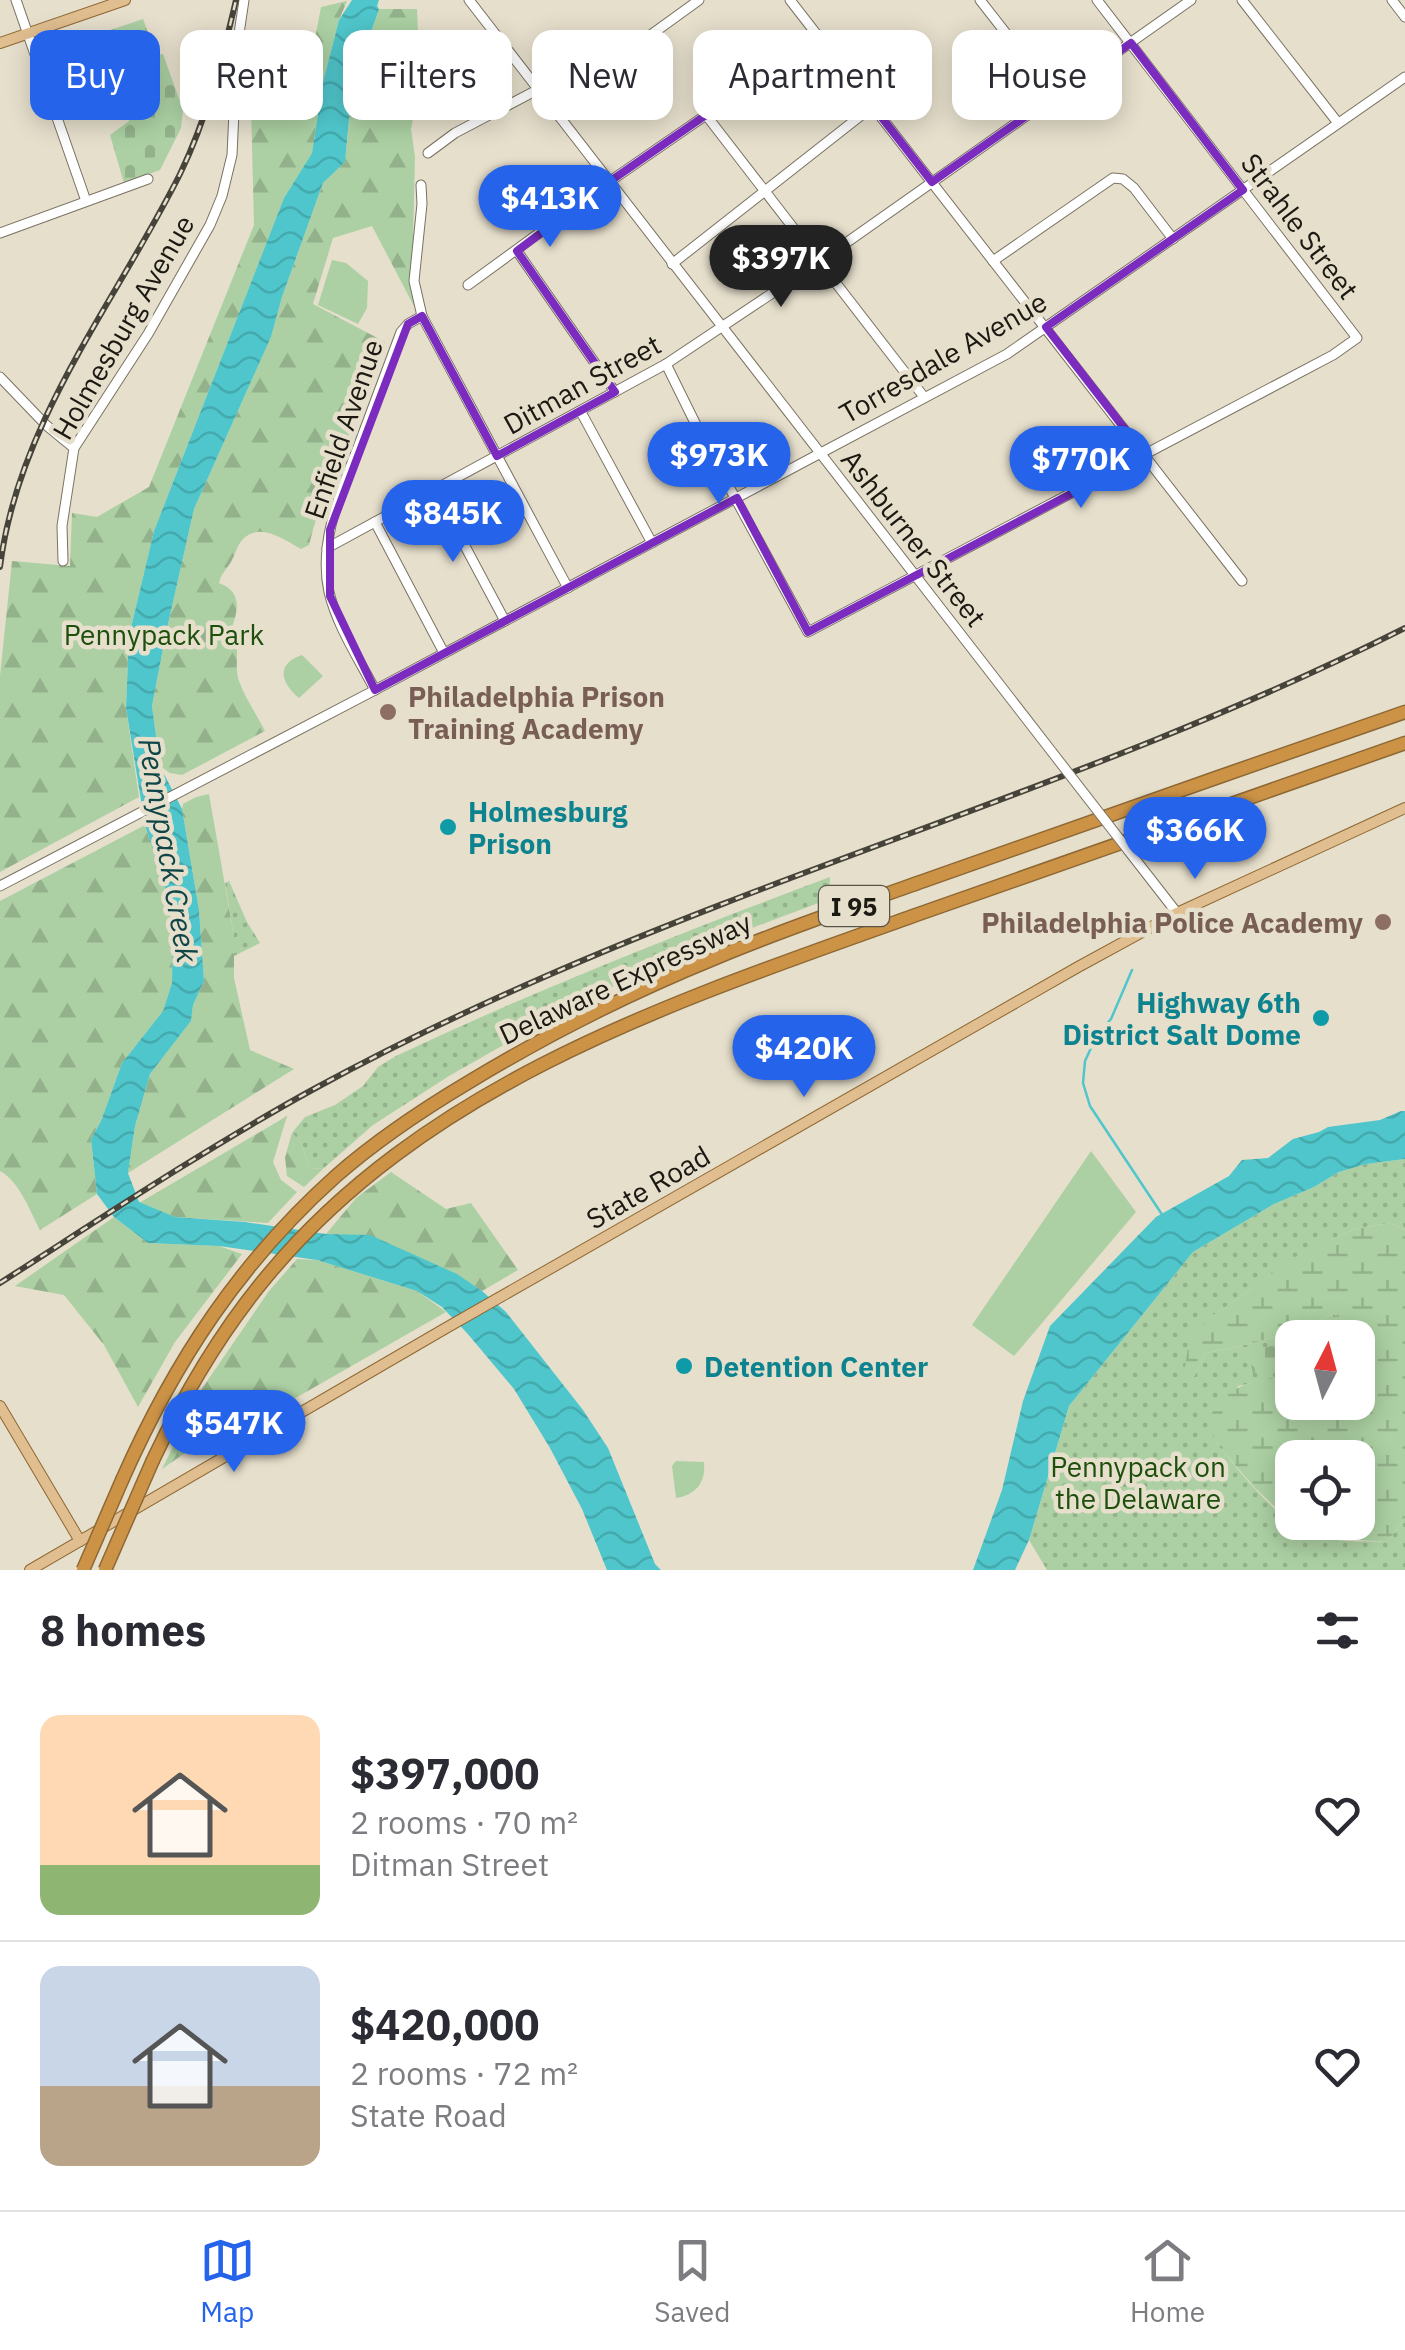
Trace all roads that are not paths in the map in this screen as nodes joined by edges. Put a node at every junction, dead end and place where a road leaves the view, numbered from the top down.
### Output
1 (16, 0) edge
2 (125, 0) edge
3 (244, 0) edge
4 (468, 0) edge
5 (699, 0) edge
6 (790, 0) edge
7 (980, 0) edge
8 (1097, 0) edge
9 (1192, 0) edge
10 (1242, 0) edge
11 (1392, 0) edge
12 (1405, 17) edge
13 (658, 30) edge
14 (814, 30) edge
15 (1003, 30) edge
16 (28, 34) junction
17 (1130, 43) junction
18 (0, 44) edge
19 (1122, 49) edge
20 (1405, 77) edge
21 (532, 82) edge
22 (532, 93) edge
23 (561, 120) edge
24 (699, 120) edge
25 (710, 120) edge
26 (855, 120) edge
27 (884, 120) edge
28 (1021, 120) edge
29 (1338, 123) junction
30 (428, 153) dead end
31 (148, 179) dead end
32 (609, 182) junction
33 (932, 182) junction
34 (421, 185) dead end
35 (1243, 190) junction
36 (764, 191) junction
37 (86, 202) junction
38 (0, 233) edge
39 (1173, 239) junction
40 (517, 250) junction
41 (994, 261) junction
42 (819, 262) junction
43 (672, 264) junction
44 (468, 284) dead end
45 (422, 316) junction
46 (721, 327) junction
47 (1046, 327) junction
48 (666, 364) junction
49 (0, 377) edge
50 (615, 392) junction
51 (924, 397) junction
52 (581, 412) junction
53 (74, 448) junction
54 (819, 453) junction
55 (1144, 455) junction
56 (497, 456) junction
57 (435, 490) junction
58 (737, 498) junction
59 (375, 522) junction
60 (652, 543) junction
61 (327, 548) junction
62 (62, 560) dead end
63 (915, 576) junction
64 (1242, 581) dead end
65 (568, 588) junction
66 (504, 621) junction
67 (444, 653) junction
68 (375, 690) junction
69 (1405, 712) edge
70 (1405, 743) edge
71 (1405, 808) edge
72 (0, 886) edge
73 (1177, 912) junction
74 (0, 1406) edge
75 (80, 1542) junction
76 (30, 1570) edge
77 (82, 1570) edge
78 (105, 1570) edge

1 - 16 street
2 - 16 main road
3 - 53 street, Holmesburg Avenue
4 - 21 street, Ashburner Street
5 - 13 street
6 - 14 street
7 - 15 street
8 - 17 street, Strahle Street
9 - 17 street, Ditman Street
10 - 29 street
11 - 12 street
16 - 18 main road
16 - 37 street
17 - 19 street, Ditman Street
17 - 35 street, Strahle Street
20 - 29 street, Torresdale Avenue
22 - 30 street
23 - 32 street, Ashburner Street
24 - 32 street
25 - 36 street
26 - 36 street
27 - 33 street
28 - 33 street, Ditman Street
29 - 35 street, Torresdale Avenue
31 - 37 street
32 - 40 street
32 - 43 street, Ashburner Street
33 - 41 street
33 - 42 street, Ditman Street
34 - 45 street
35 - 39 street, Torresdale Avenue
35 - 55 street, Strahle Street
36 - 42 street
36 - 43 street
37 - 38 street
39 - 41 street
39 - 47 street, Torresdale Avenue
40 - 44 street
40 - 50 street
41 - 47 street
42 - 46 street, Ditman Street
42 - 51 street
43 - 46 street, Ashburner Street
45 - 56 street
45 - 61 street, Enfield Avenue
46 - 48 street, Ditman Street
46 - 54 street, Ashburner Street
47 - 51 street, Torresdale Avenue
47 - 55 street
48 - 50 street, Ditman Street
48 - 58 street
49 - 53 street
50 - 52 street, Ditman Street
51 - 54 street, Torresdale Avenue
52 - 56 street, Ditman Street
52 - 60 street
53 - 62 street, Holmesburg Avenue
54 - 58 street, Torresdale Avenue
54 - 63 street, Ashburner Street
55 - 63 street
55 - 64 street
56 - 57 street, Ditman Street
56 - 65 street
57 - 59 street, Ditman Street
57 - 66 street
58 - 60 street, Torresdale Avenue
58 - 63 street
59 - 61 street, Ditman Street
59 - 67 street
60 - 65 street, Torresdale Avenue
61 - 68 street, Enfield Avenue
63 - 73 street, Ashburner Street, bridge
65 - 66 street, Torresdale Avenue
66 - 67 street, Torresdale Avenue
67 - 68 street, Torresdale Avenue
68 - 72 street, Torresdale Avenue
69 - 77 highway, Delaware Expressway / I 95, bridge
70 - 78 highway, Delaware Expressway / I 95, bridge
71 - 73 main road, State Road
73 - 75 main road, State Road
74 - 75 main road
75 - 76 main road, State Road

